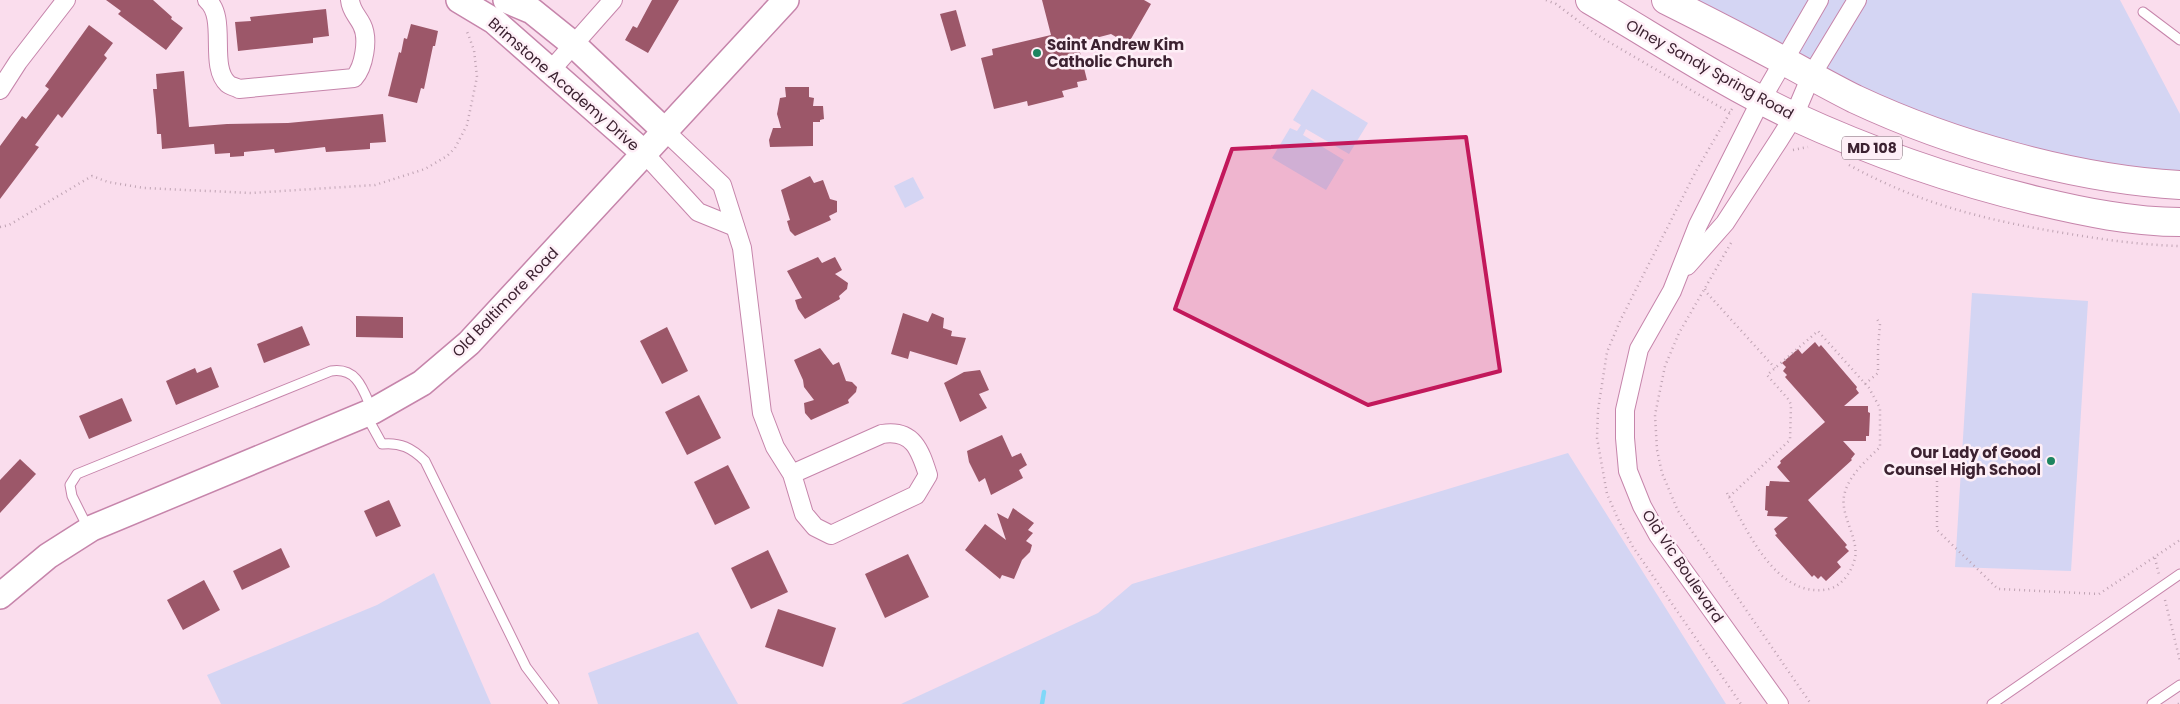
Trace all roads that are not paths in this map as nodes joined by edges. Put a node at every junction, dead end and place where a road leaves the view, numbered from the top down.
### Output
1 (66, 0) edge
2 (207, 0) edge
3 (350, 0) edge
4 (506, 0) edge
5 (613, 0) edge
6 (786, 0) edge
7 (1590, 0) edge
8 (1666, 0) edge
9 (1818, 0) edge
10 (1857, 0) edge
11 (461, 12) edge
12 (2143, 12) dead end
13 (2180, 40) edge
14 (573, 44) junction
15 (1783, 60) junction
16 (551, 70) junction
17 (1811, 76) junction
18 (0, 90) edge
19 (1752, 95) junction
20 (1794, 116) junction
21 (666, 132) junction
22 (644, 153) junction
23 (2180, 185) edge
24 (2180, 222) edge
25 (735, 227) junction
26 (1679, 276) junction
27 (369, 413) junction
28 (792, 474) junction
29 (89, 530) junction
30 (2180, 574) edge
31 (0, 596) edge
32 (2180, 685) edge
33 (554, 704) edge
34 (1779, 704) edge
35 (1992, 704) edge
36 (2152, 704) edge

1 - 18 street
2 - 3 street
4 - 14 street, Brimstone Academy Drive
5 - 14 street
6 - 21 street, Old Baltimore Road
7 - 19 main road, Olney Sandy Spring Road / MD 108
8 - 15 main road, MD 108
9 - 15 street, Old Vic Boulevard
10 - 17 street, Old Vic Boulevard
11 - 16 street, Brimstone Academy Drive
12 - 13 lane
14 - 16 street
14 - 21 street, Brimstone Academy Drive
15 - 17 main road, MD 108
15 - 19 street, Old Vic Boulevard
16 - 22 street, Brimstone Academy Drive
17 - 20 street, Old Vic Boulevard
17 - 23 main road, MD 108
19 - 20 main road, Olney Sandy Spring Road / MD 108
19 - 26 street, Old Vic Boulevard
20 - 24 main road, Olney Sandy Spring Road / MD 108
20 - 26 street, Old Vic Boulevard
21 - 22 street, Old Baltimore Road
21 - 25 street
22 - 25 street
22 - 27 street, Old Baltimore Road
25 - 28 street
26 - 34 street, Old Vic Boulevard
27 - 29 street, Old Baltimore Road
27 - 29 lane
27 - 33 lane
28 - 28 street
29 - 31 street, Old Baltimore Road
30 - 35 lane
32 - 36 lane

